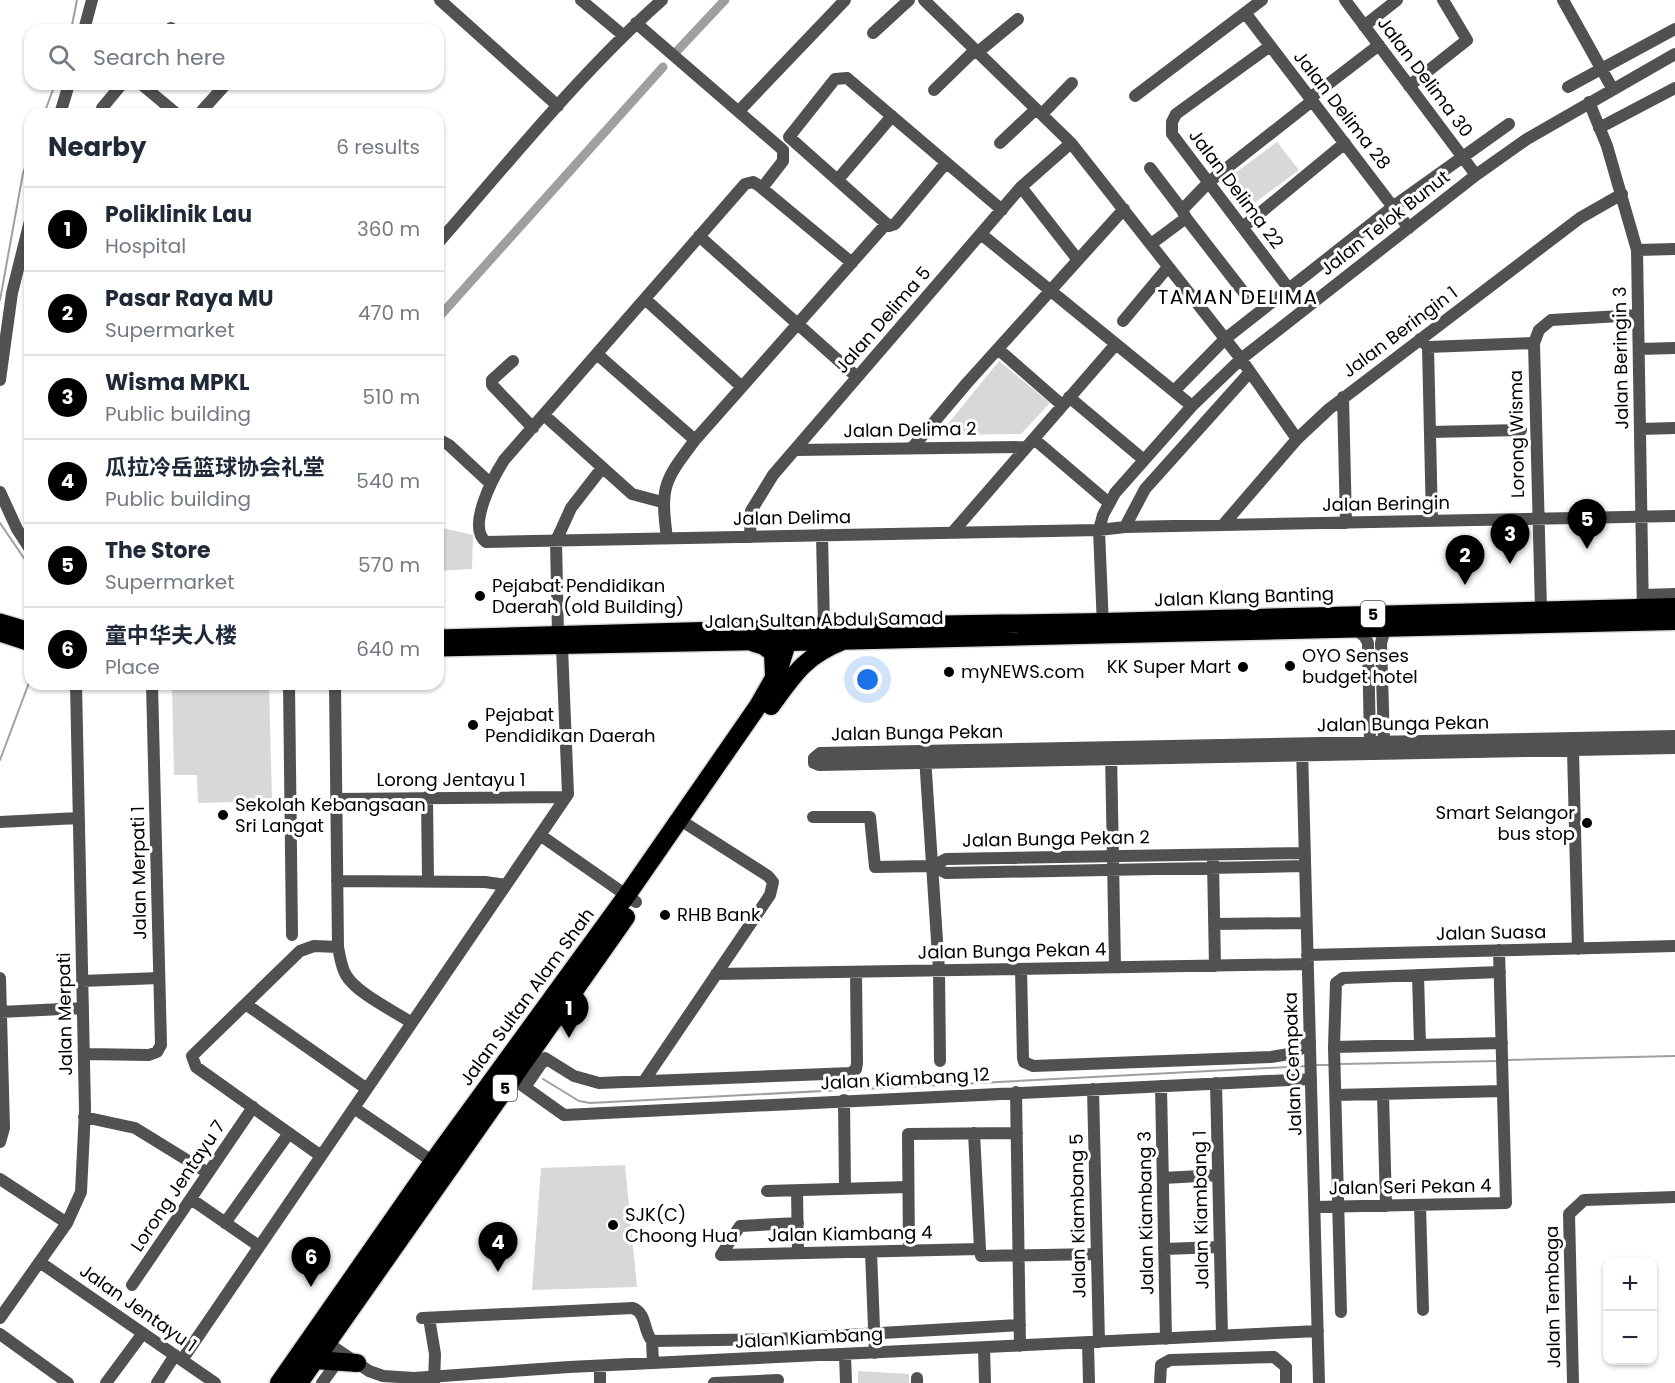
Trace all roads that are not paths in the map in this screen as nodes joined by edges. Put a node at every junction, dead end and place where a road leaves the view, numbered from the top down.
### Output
1 (92, 0) edge
2 (440, 0) edge
3 (581, 0) edge
4 (662, 0) edge
5 (845, 0) edge
6 (909, 0) edge
7 (924, 0) edge
8 (1262, 0) edge
9 (1345, 0) edge
10 (1397, 0) edge
11 (1443, 0) edge
12 (1563, 0) edge
13 (1246, 14) junction
14 (1018, 19) dead end
15 (636, 23) junction
16 (86, 24) edge
17 (1364, 26) junction
18 (1675, 29) edge
19 (873, 33) dead end
20 (624, 36) junction
21 (1379, 45) junction
22 (1270, 46) junction
23 (977, 51) junction
24 (1675, 54) edge
25 (1601, 69) junction
26 (1072, 83) dead end
27 (1409, 86) junction
28 (1568, 87) dead end
29 (1675, 87) edge
30 (1612, 88) junction
31 (67, 90) edge
32 (117, 90) edge
33 (148, 90) edge
34 (221, 90) edge
35 (934, 90) dead end
36 (1135, 96) dead end
37 (1311, 99) junction
38 (1589, 102) junction
39 (558, 106) junction
40 (62, 108) edge
41 (102, 108) dead end
42 (170, 108) edge
43 (204, 108) edge
44 (739, 111) junction
45 (1039, 111) junction
46 (892, 116) junction
47 (1509, 124) dead end
48 (1599, 128) junction
49 (1000, 143) dead end
50 (1071, 143) junction
51 (1345, 143) junction
52 (1462, 157) junction
53 (946, 163) junction
54 (1150, 168) dead end
55 (1476, 175) junction
56 (840, 177) dead end
57 (1209, 182) junction
58 (758, 185) junction
59 (1021, 187) junction
60 (1622, 194) junction
61 (1394, 206) junction
62 (1124, 209) junction
63 (1002, 210) junction
64 (1184, 214) junction
65 (886, 224) junction
66 (1243, 227) junction
67 (1409, 228) junction
68 (981, 234) junction
69 (444, 236) edge
70 (699, 236) junction
71 (1151, 244) junction
72 (24, 245) edge
73 (1675, 249) edge
74 (1637, 250) junction
75 (1078, 260) junction
76 (852, 263) junction
77 (1168, 267) junction
78 (1289, 289) junction
79 (1051, 291) junction
80 (1245, 294) dead end
81 (645, 299) junction
82 (1638, 315) junction
83 (1123, 321) dead end
84 (798, 324) junction
85 (1225, 339) junction
86 (1424, 343) junction
87 (1534, 343) junction
88 (1116, 344) junction
89 (1675, 348) edge
90 (998, 349) junction
91 (1639, 349) junction
92 (597, 354) junction
93 (1241, 359) junction
94 (513, 361) dead end
95 (1250, 372) junction
96 (857, 377) junction
97 (0, 380) edge
98 (742, 387) junction
99 (1174, 391) junction
100 (1343, 397) junction
101 (1066, 401) junction
102 (1192, 406) junction
103 (544, 415) junction
104 (533, 428) junction
105 (1675, 428) edge
106 (1640, 429) junction
107 (1521, 430) dead end
108 (1430, 432) junction
109 (1297, 439) junction
110 (695, 440) junction
111 (444, 442) edge
112 (1030, 443) junction
113 (912, 448) junction
114 (795, 450) junction
115 (1144, 460) junction
116 (602, 468) junction
117 (491, 484) junction
118 (0, 492) edge
119 (662, 502) junction
120 (1109, 503) junction
121 (1675, 516) edge
122 (1642, 518) junction
123 (1537, 519) junction
124 (1432, 521) junction
125 (1346, 523) junction
126 (1223, 525) junction
127 (1125, 527) junction
128 (1099, 530) junction
129 (952, 532) junction
130 (822, 535) junction
131 (750, 537) junction
132 (667, 538) junction
133 (24, 540) edge
134 (556, 540) junction
135 (1675, 594) edge
136 (1675, 607) edge
137 (1643, 608) junction
138 (1541, 610) junction
139 (0, 621) edge
140 (1675, 621) edge
141 (24, 628) edge
142 (1103, 629) junction
143 (1356, 629) junction
144 (1385, 629) junction
145 (803, 633) junction
146 (0, 634) edge
147 (444, 638) edge
148 (560, 641) junction
149 (843, 641) junction
150 (24, 642) edge
151 (754, 643) junction
152 (444, 649) edge
153 (783, 679) junction
154 (76, 690) edge
155 (152, 690) edge
156 (289, 690) edge
157 (335, 690) edge
158 (1675, 736) edge
159 (1370, 742) junction
160 (1384, 742) junction
161 (1662, 742) junction
162 (1675, 748) edge
163 (1302, 749) junction
164 (1573, 750) junction
165 (1111, 753) junction
166 (925, 757) junction
167 (427, 797) junction
168 (566, 797) junction
169 (336, 799) junction
170 (813, 817) dead end
171 (78, 818) junction
172 (0, 822) edge
173 (688, 825) junction
174 (540, 835) junction
175 (1305, 853) junction
176 (1212, 854) junction
177 (1113, 856) junction
178 (932, 866) junction
179 (1305, 866) junction
180 (1213, 868) junction
181 (1113, 870) junction
182 (337, 880) junction
183 (428, 881) junction
184 (506, 885) junction
185 (632, 898) junction
186 (1306, 923) junction
187 (1214, 924) junction
188 (292, 935) dead end
189 (1675, 946) edge
190 (338, 947) junction
191 (1578, 949) junction
192 (1499, 950) junction
193 (1307, 959) junction
194 (1215, 966) junction
195 (1115, 968) junction
196 (1021, 969) junction
197 (939, 971) junction
198 (856, 972) junction
199 (1500, 972) junction
200 (716, 974) junction
201 (1418, 975) junction
202 (0, 978) edge
203 (159, 978) junction
204 (82, 981) junction
205 (247, 1005) junction
206 (83, 1008) junction
207 (0, 1012) edge
208 (411, 1023) junction
209 (1420, 1045) junction
210 (1310, 1047) junction
211 (1502, 1048) junction
212 (1334, 1051) junction
213 (84, 1054) junction
214 (940, 1061) dead end
215 (1311, 1073) junction
216 (644, 1081) junction
217 (518, 1083) junction
218 (1216, 1083) junction
219 (1161, 1086) junction
220 (367, 1089) junction
221 (1093, 1089) junction
222 (1503, 1091) junction
223 (1016, 1092) junction
224 (1383, 1094) junction
225 (1336, 1095) junction
226 (844, 1100) junction
227 (253, 1107) junction
228 (354, 1108) junction
229 (84, 1117) junction
230 (290, 1133) junction
231 (974, 1133) junction
232 (1017, 1133) junction
233 (0, 1142) edge
234 (321, 1156) junction
235 (426, 1157) dead end
236 (208, 1173) junction
237 (1218, 1175) junction
238 (1163, 1178) junction
239 (0, 1179) edge
240 (908, 1187) junction
241 (845, 1189) junction
242 (767, 1191) dead end
243 (797, 1191) junction
244 (1675, 1197) edge
245 (191, 1199) junction
246 (1420, 1205) junction
247 (1386, 1206) junction
248 (1315, 1207) junction
249 (1339, 1207) junction
250 (67, 1223) junction
251 (225, 1223) junction
252 (798, 1223) junction
253 (390, 1238) junction
254 (259, 1246) junction
255 (1220, 1247) junction
256 (1164, 1249) junction
257 (909, 1251) junction
258 (871, 1252) junction
259 (798, 1253) junction
260 (980, 1253) junction
261 (1097, 1254) junction
262 (1018, 1256) junction
263 (41, 1263) junction
264 (132, 1286) dead end
265 (1423, 1310) dead end
266 (1341, 1312) dead end
267 (0, 1318) edge
268 (1020, 1325) junction
269 (1318, 1331) junction
270 (143, 1333) junction
271 (0, 1334) edge
272 (874, 1334) junction
273 (1222, 1336) junction
274 (321, 1338) junction
275 (1166, 1339) junction
276 (652, 1341) junction
277 (1093, 1342) junction
278 (1020, 1346) junction
279 (984, 1348) junction
280 (875, 1353) junction
281 (845, 1355) junction
282 (178, 1358) junction
283 (777, 1358) junction
284 (315, 1360) junction
285 (338, 1361) junction
286 (357, 1363) junction
287 (654, 1363) junction
288 (600, 1367) junction
289 (1160, 1377) edge
290 (435, 1380) edge
291 (778, 1381) edge
292 (69, 1383) edge
293 (106, 1383) edge
294 (157, 1383) edge
295 (215, 1383) edge
296 (279, 1383) edge
297 (299, 1383) edge
298 (322, 1383) edge
299 (600, 1383) edge
300 (714, 1383) edge
301 (846, 1383) edge
302 (985, 1383) edge
303 (1089, 1383) edge
304 (1286, 1383) edge
305 (1319, 1383) edge
306 (1573, 1383) edge

1 - 16 street
2 - 39 street
3 - 20 street
4 - 15 street
5 - 44 street
6 - 19 street
7 - 23 street
8 - 13 street
9 - 17 street, Jalan Delima 30
10 - 17 street
11 - 27 street
12 - 25 street
13 - 22 street, Jalan Delima 28
13 - 36 street
14 - 23 street
15 - 20 street
15 - 44 street
17 - 21 street, Jalan Delima 30
18 - 25 street
20 - 39 street
21 - 27 street, Jalan Delima 30
21 - 37 street
22 - 37 street, Jalan Delima 28
22 - 57 street, Jalan Delima 22
23 - 35 street
23 - 45 street
24 - 30 street, Jalan Telok Bunut
25 - 28 street
25 - 30 street
26 - 45 street
27 - 52 street, Jalan Delima 30
29 - 48 street
30 - 38 street, Jalan Telok Bunut
31 - 40 street
32 - 41 street
33 - 42 street
34 - 43 street
37 - 51 street, Jalan Delima 28
37 - 57 street
38 - 48 street, Jalan Beringin 3
38 - 55 street, Jalan Telok Bunut
39 - 69 street
44 - 58 street
45 - 49 street
45 - 50 street
46 - 53 street
46 - 56 street
46 - 65 street
47 - 52 street
48 - 60 street, Jalan Beringin 3
50 - 59 street, Jalan Delima 5
50 - 62 street
51 - 61 street, Jalan Delima 28
51 - 66 street
52 - 55 street, Jalan Delima 30
52 - 61 street
53 - 63 street
53 - 65 street
54 - 64 street
55 - 67 street, Jalan Telok Bunut
57 - 64 street
57 - 66 street, Jalan Delima 22
58 - 70 street
58 - 76 street
59 - 63 street, Jalan Delima 5
59 - 75 street
60 - 74 street, Jalan Beringin 3
60 - 86 street, Jalan Beringin 1
61 - 67 street, Jalan Delima 28
61 - 78 street
62 - 71 street
62 - 75 street
63 - 68 street, Jalan Delima 5
64 - 71 street
64 - 80 street
65 - 76 street
66 - 78 street, Jalan Delima 22
67 - 93 street, Jalan Telok Bunut
68 - 79 street
68 - 96 street, Jalan Delima 5
70 - 81 street
70 - 84 street
71 - 77 street
72 - 97 street
73 - 74 street
74 - 82 street, Jalan Beringin 3
75 - 79 street
76 - 84 street
77 - 83 street
77 - 85 street
78 - 85 street
79 - 88 street
79 - 90 street
81 - 92 street
81 - 98 street
82 - 87 street, Lorong Wisma
82 - 91 street, Jalan Beringin 3
84 - 96 street
84 - 98 street
85 - 93 street
85 - 99 street
86 - 87 street
86 - 100 street, Jalan Beringin 1
86 - 108 street
87 - 123 street, Lorong Wisma
88 - 99 street
88 - 101 street
89 - 91 street
90 - 101 street
90 - 113 street
91 - 106 street, Jalan Beringin 3
92 - 103 street
92 - 110 street
93 - 95 street
93 - 102 street, Jalan Telok Bunut
94 - 104 street
95 - 109 street
95 - 127 street
96 - 114 street, Jalan Delima 5
98 - 110 street
99 - 102 street
100 - 109 street, Jalan Beringin 1
100 - 125 street
101 - 112 street
101 - 115 street
102 - 115 street, Jalan Telok Bunut
103 - 104 street
103 - 116 street
104 - 117 street
105 - 106 street
106 - 122 street, Jalan Beringin 3
107 - 108 street
108 - 124 street
109 - 126 street, Jalan Beringin 1
110 - 119 street
111 - 117 street
112 - 113 street, Jalan Delima 2
112 - 120 street
112 - 129 street
113 - 114 street, Jalan Delima 2
114 - 131 street, Jalan Delima 5
115 - 120 street, Jalan Telok Bunut
116 - 119 street
116 - 134 street
117 - 134 street, Jalan Delima
118 - 133 street
119 - 132 street
120 - 128 street, Jalan Telok Bunut
121 - 122 street, Jalan Beringin
122 - 123 street, Jalan Beringin
122 - 137 street, Jalan Beringin 3
123 - 124 street, Jalan Beringin
123 - 138 street, Lorong Wisma
124 - 125 street, Jalan Beringin
125 - 126 street, Jalan Beringin
126 - 127 street, Jalan Beringin
127 - 128 street, Jalan Beringin
128 - 129 street, Jalan Delima
128 - 142 street, Jalan Telok Bunut
129 - 130 street, Jalan Delima
130 - 131 street, Jalan Delima
130 - 145 street
131 - 132 street, Jalan Delima
132 - 134 street, Jalan Delima
134 - 148 street
135 - 137 street
136 - 137 highway, Jalan Klang Banting / 5
137 - 138 highway, Jalan Klang Banting / 5
137 - 140 highway, Jalan Klang Banting / 5
137 - 144 highway, Jalan Klang Banting / 5
138 - 142 highway, Jalan Klang Banting / 5
139 - 141 main road
142 - 143 highway, Jalan Klang Banting / 5
142 - 145 highway, Jalan Sultan Abdul Samad / 5
142 - 149 highway, Jalan Sultan Abdul Samad / 5
143 - 144 highway, Jalan Klang Banting / 5
143 - 159 street
144 - 160 street
145 - 148 main road, Jalan Sultan Abdul Samad
145 - 149 highway, Jalan Sultan Abdul Samad / 5
145 - 151 main road, Jalan Sultan Abdul Samad
145 - 153 highway, Jalan Sultan Alam Shah / 5
146 - 150 main road
147 - 148 main road, Jalan Sultan Abdul Samad
148 - 151 main road, Jalan Sultan Abdul Samad
148 - 152 main road, Jalan Sultan Abdul Samad
148 - 168 street
149 - 153 highway
151 - 153 highway
153 - 173 highway, Jalan Sultan Alam Shah / 5
153 - 185 highway, Jalan Sultan Alam Shah / 5
154 - 171 street, Jalan Merpati
155 - 203 street, Jalan Merpati 1
156 - 188 street
157 - 169 street
158 - 161 street, Jalan Bunga Pekan
159 - 160 street, Jalan Bunga Pekan
159 - 163 street, Jalan Bunga Pekan
160 - 161 street, Jalan Bunga Pekan
161 - 162 street, Jalan Bunga Pekan
161 - 164 street, Jalan Bunga Pekan
163 - 164 street, Jalan Bunga Pekan
163 - 165 street, Jalan Bunga Pekan
163 - 175 street, Jalan Cempaka
164 - 191 street
165 - 166 street, Jalan Bunga Pekan
165 - 177 street
166 - 166 street, Jalan Bunga Pekan
166 - 178 street
167 - 168 street, Lorong Jentayu 1
167 - 169 street, Lorong Jentayu 1
167 - 183 street
168 - 174 street
169 - 182 street
170 - 178 street
171 - 172 street
171 - 204 street, Jalan Merpati
173 - 185 highway, Jalan Sultan Alam Shah / 5
173 - 200 street
174 - 184 street
174 - 185 street
175 - 176 street, Jalan Bunga Pekan 2
175 - 179 street, Jalan Cempaka
176 - 177 street, Jalan Bunga Pekan 2
176 - 180 street
177 - 178 street, Jalan Bunga Pekan 2
177 - 181 street
178 - 181 street, Jalan Bunga Pekan 2
178 - 197 street
179 - 180 street, Jalan Bunga Pekan 2
179 - 186 street, Jalan Cempaka
180 - 181 street, Jalan Bunga Pekan 2
180 - 187 street
181 - 195 street
182 - 183 street
182 - 190 street
183 - 184 street
184 - 208 street
185 - 217 highway, Jalan Sultan Alam Shah / 5
185 - 253 highway, Jalan Sultan Alam Shah / 5
186 - 187 street
186 - 193 street, Jalan Cempaka
187 - 194 street
189 - 191 street, Jalan Suasa
190 - 205 street
190 - 208 street
191 - 192 street, Jalan Suasa
192 - 193 street, Jalan Suasa
192 - 199 street
193 - 194 street, Jalan Bunga Pekan 4
193 - 210 street, Jalan Cempaka
194 - 195 street, Jalan Bunga Pekan 4
195 - 196 street, Jalan Bunga Pekan 4
196 - 197 street, Jalan Bunga Pekan 4
196 - 210 street
197 - 198 street, Jalan Bunga Pekan 4
197 - 214 street
198 - 200 street, Jalan Bunga Pekan 4
198 - 216 street
199 - 201 street
199 - 211 street
200 - 216 street
201 - 209 street
201 - 212 street
202 - 207 street
203 - 204 street
203 - 213 street, Jalan Merpati 1
204 - 206 street, Jalan Merpati
205 - 220 street
205 - 227 street
206 - 207 street
206 - 213 street, Jalan Merpati
207 - 233 street
208 - 220 street
209 - 211 street
209 - 212 street
210 - 215 street, Jalan Cempaka
211 - 222 street
212 - 225 street
213 - 229 street, Jalan Merpati
215 - 218 street, Jalan Kiambang 12
215 - 248 street, Jalan Cempaka
216 - 217 street
217 - 226 street, Jalan Kiambang 12
217 - 253 highway, Jalan Sultan Alam Shah / 5
218 - 219 street, Jalan Kiambang 12
218 - 237 street, Jalan Kiambang 1
219 - 221 street, Jalan Kiambang 12
219 - 238 street, Jalan Kiambang 3
220 - 228 street
221 - 223 street, Jalan Kiambang 12
221 - 261 street, Jalan Kiambang 5
222 - 224 street
222 - 246 street, Jalan Seri Pekan 4
223 - 226 street, Jalan Kiambang 12
223 - 232 street
224 - 225 street
224 - 247 street
225 - 249 street
226 - 241 street
227 - 230 street
227 - 236 street, Lorong Jentayu 7
228 - 234 street
228 - 235 street
229 - 236 street
229 - 250 street, Jalan Merpati
230 - 234 street
230 - 251 street
231 - 232 street
231 - 240 street
231 - 260 street
232 - 262 street
234 - 254 street
236 - 245 street, Lorong Jentayu 7
237 - 238 street
237 - 255 street, Jalan Kiambang 1
238 - 256 street, Jalan Kiambang 3
239 - 250 street
240 - 241 street
240 - 257 street
241 - 243 street
242 - 243 street
243 - 252 street
244 - 306 street, Jalan Tembaga
245 - 251 street
245 - 264 street, Lorong Jentayu 7
246 - 247 street, Jalan Seri Pekan 4
246 - 265 street
247 - 249 street, Jalan Seri Pekan 4
248 - 249 street, Jalan Seri Pekan 4
248 - 269 street, Jalan Cempaka
249 - 266 street
250 - 263 street, Jalan Merpati
251 - 254 street
252 - 259 street
252 - 259 street, Jalan Kiambang 4
253 - 274 highway, Jalan Sultan Alam Shah / 5
254 - 282 street
255 - 256 street
255 - 273 street, Jalan Kiambang 1
256 - 275 street, Jalan Kiambang 3
257 - 258 street, Jalan Kiambang 4
257 - 260 street, Jalan Kiambang 4
258 - 259 street, Jalan Kiambang 4
258 - 272 street
260 - 262 street, Jalan Kiambang 4
261 - 262 street, Jalan Kiambang 4
261 - 277 street, Jalan Kiambang 5
262 - 268 street
263 - 267 street, Jalan Merpati
263 - 270 street, Jalan Jentayu 1
268 - 272 street, Jalan Kiambang
268 - 278 street
269 - 273 street, Jalan Kiambang
269 - 305 street, Jalan Cempaka
270 - 282 street, Jalan Jentayu 1
270 - 293 street
271 - 292 street
272 - 276 street, Jalan Kiambang
272 - 280 street
273 - 275 street, Jalan Kiambang
274 - 284 highway, Jalan Sultan Alam Shah / 5
274 - 286 street, Jalan Kiambang
274 - 296 highway, Jalan Sultan Alam Shah / 5
275 - 277 street, Jalan Kiambang
276 - 287 street
276 - 290 street
277 - 278 street, Jalan Kiambang
277 - 303 street, Jalan Kiambang 5
278 - 279 street, Jalan Kiambang
279 - 280 street, Jalan Kiambang
279 - 302 street
280 - 281 street, Jalan Kiambang
281 - 283 street, Jalan Kiambang
281 - 301 street
282 - 294 street
282 - 295 street, Jalan Jentayu 1
283 - 287 street, Jalan Kiambang
283 - 291 street
284 - 285 highway
284 - 297 highway, Jalan Sultan Alam Shah / 5
285 - 286 highway
285 - 298 street
286 - 290 street, Jalan Kiambang
287 - 288 street, Jalan Kiambang
288 - 290 street, Jalan Kiambang
288 - 299 street
289 - 304 street
291 - 300 street

